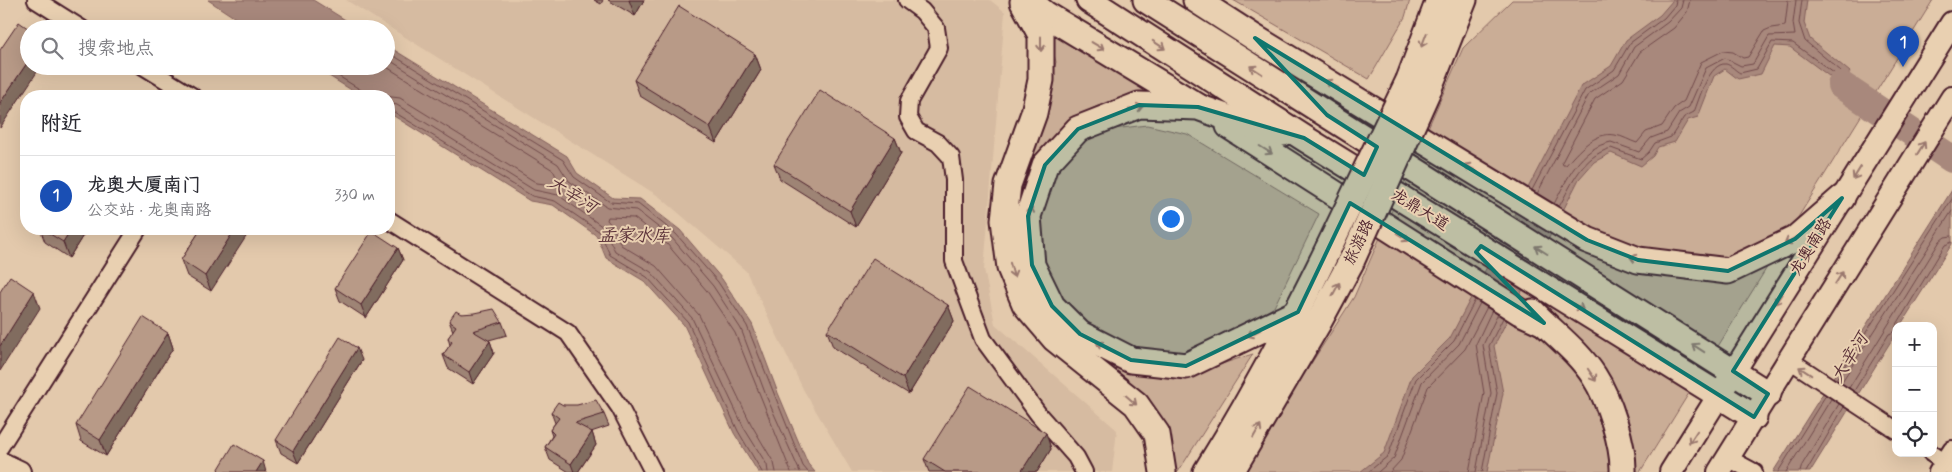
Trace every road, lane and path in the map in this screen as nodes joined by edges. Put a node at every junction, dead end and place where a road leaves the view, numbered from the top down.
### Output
1 (36, 0) edge
2 (907, 0) edge
3 (1021, 0) edge
4 (1028, 0) edge
5 (1089, 0) edge
6 (1146, 0) edge
7 (1196, 0) edge
8 (1230, 0) edge
9 (1439, 0) edge
10 (1464, 0) edge
11 (1476, 0) edge
12 (68, 20) edge
13 (1952, 24) edge
14 (1454, 27) junction
15 (1255, 38) junction
16 (158, 75) edge
17 (1419, 84) junction
18 (182, 90) edge
19 (1952, 98) edge
20 (1198, 107) junction
21 (1327, 115) junction
22 (1304, 138) junction
23 (1842, 198) junction
24 (1495, 209) junction
25 (395, 224) edge
26 (134, 235) edge
27 (1526, 298) junction
28 (1298, 312) junction
29 (1788, 359) junction
30 (1733, 371) junction
31 (1720, 394) junction
32 (1768, 394) junction
33 (1754, 416) junction
34 (1892, 427) edge
35 (0, 447) edge
36 (0, 463) edge
37 (1723, 465) edge
38 (19, 472) edge
39 (652, 472) edge
40 (1084, 472) edge
41 (1163, 472) edge
42 (1206, 472) edge
43 (1231, 472) edge
44 (1623, 472) edge
45 (1671, 472) edge
46 (1754, 472) edge

1 - 12 street
2 - 40 street
3 -> 41 main road
4 -> 20 main road
5 -> 22 main road, 龙鼎大道
21 -> 6 main road, 龙鼎大道
7 - 15 main road
8 - 15 main road
9 -> 17 main road, 旅游路
10 - 14 main road, 旅游路
11 - 14 main road
13 -> 23 main road, 龙奥南路
14 - 17 main road, 旅游路
15 - 21 main road
24 -> 15 main road
16 - 18 street
17 - 28 main road, 旅游路, bridge
43 -> 17 main road, 旅游路, bridge
29 -> 19 main road
20 - 22 main road
20 -> 27 main road
28 -> 20 main road
21 - 24 main road, 龙鼎大道
22 - 27 main road, 龙鼎大道
23 -> 24 main road
23 -> 30 main road, 龙奥南路
30 -> 24 main road, 龙鼎大道
25 - 39 street
26 - 35 street
27 -> 31 main road
27 -> 44 main road
28 - 42 main road, 旅游路
29 - 32 main road
34 -> 29 street
30 - 31 main road, 龙奥南路
30 - 32 main road, 龙鼎大道
31 - 33 main road
31 -> 45 main road, 龙奥南路
32 - 33 main road
33 - 37 main road
36 - 38 main road
37 - 46 street

